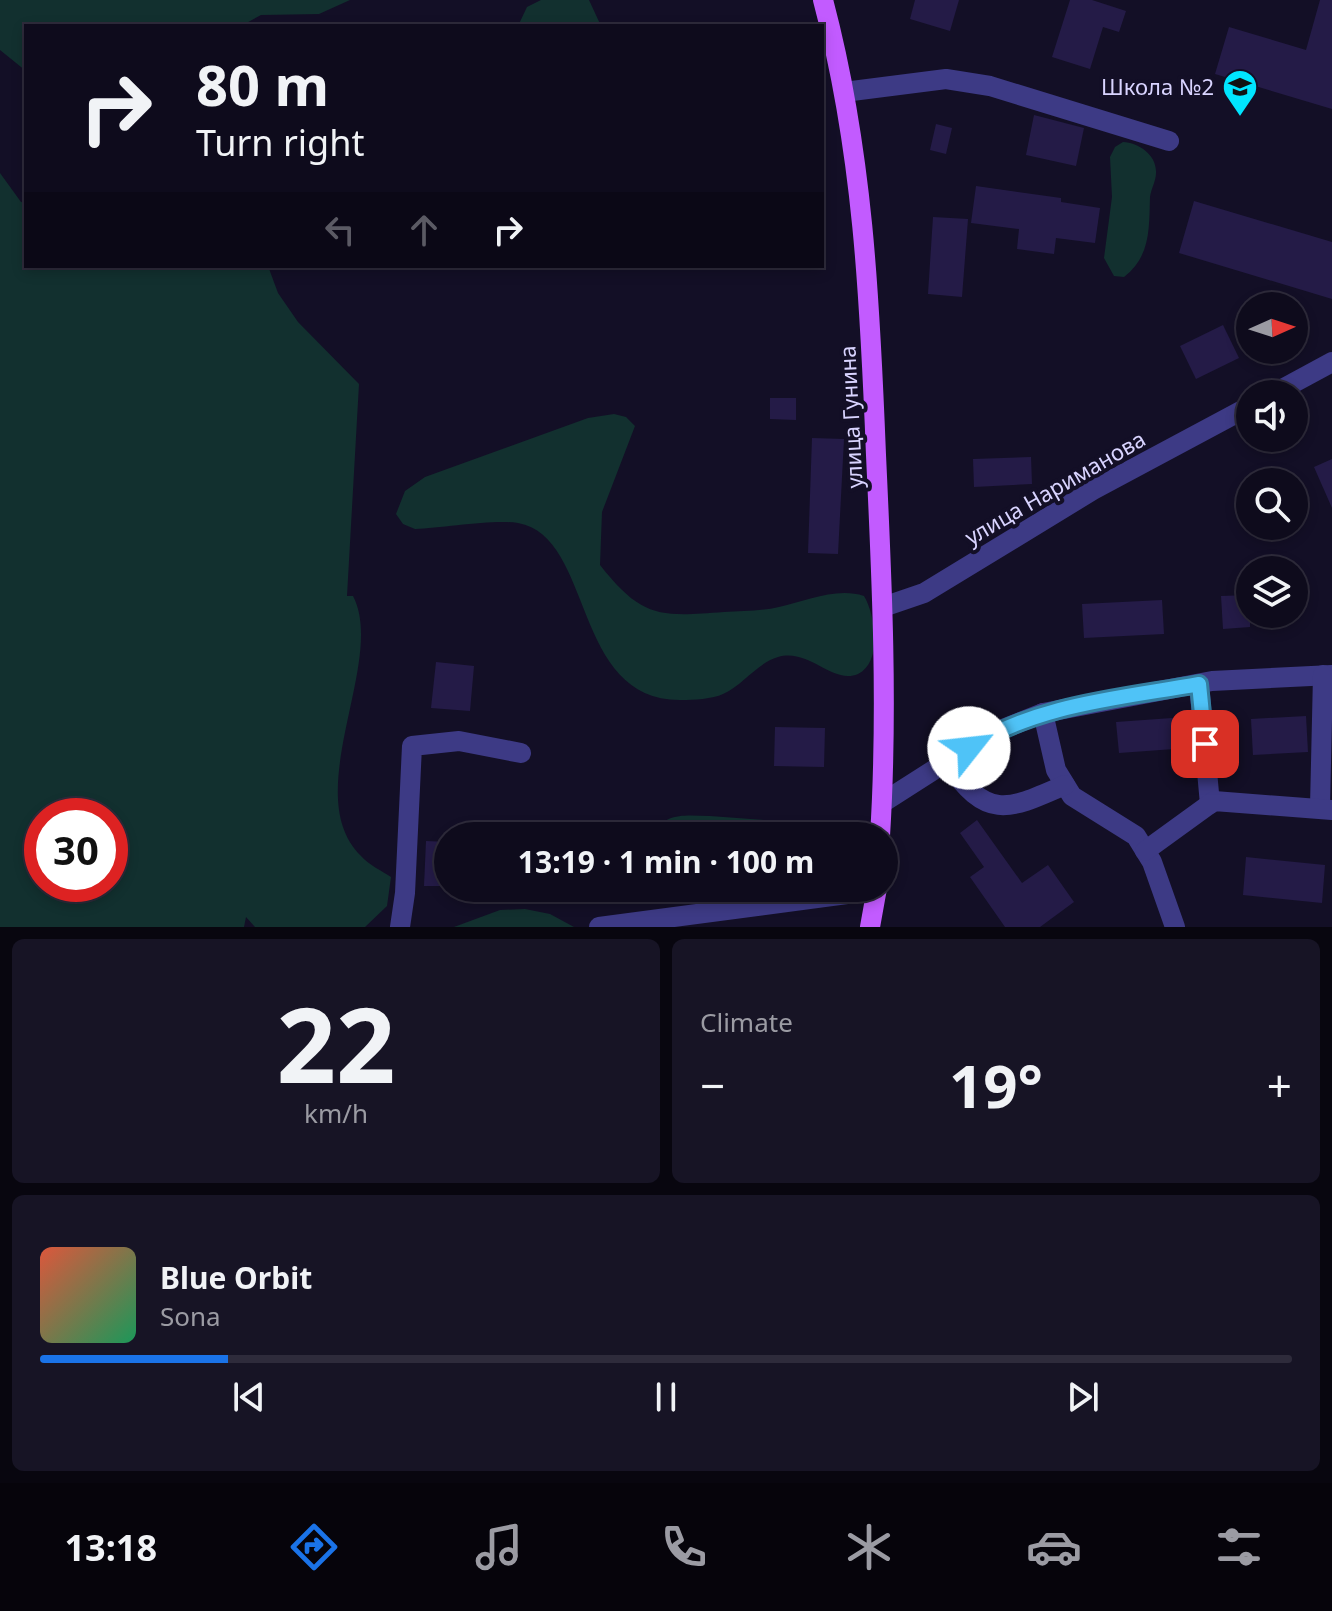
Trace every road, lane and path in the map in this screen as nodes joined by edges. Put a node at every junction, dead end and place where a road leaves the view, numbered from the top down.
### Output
1 (823, 0) edge
2 (844, 92) junction
3 (1169, 141) dead end
4 (1332, 362) edge
5 (1299, 380) edge
6 (1236, 413) edge
7 (883, 607) junction
8 (1328, 675) edge
9 (1199, 684) junction
10 (1043, 713) junction
11 (521, 753) dead end
12 (947, 762) junction
13 (1065, 785) junction
14 (882, 803) junction
15 (1210, 804) junction
16 (1326, 808) edge
17 (881, 822) edge
18 (1145, 851) junction
19 (788, 902) edge
20 (875, 902) edge
21 (637, 924) edge
22 (400, 927) edge
23 (599, 927) edge
24 (870, 927) edge
25 (1175, 927) edge

1 - 2 main road, улица Гунина
2 - 3 street
2 - 7 main road, улица Гунина
4 - 5 street
6 - 7 street, улица Нариманова
7 - 14 main road, улица Гунина
8 - 9 street
8 - 16 street
9 - 10 street
9 - 15 street
10 - 12 street
10 - 13 street
11 - 22 street
12 - 13 street
12 - 14 street
13 - 18 street
14 - 17 main road, улица Гунина
15 - 16 street
15 - 18 street
18 - 25 street
19 - 21 street
20 - 24 main road
21 - 23 street

